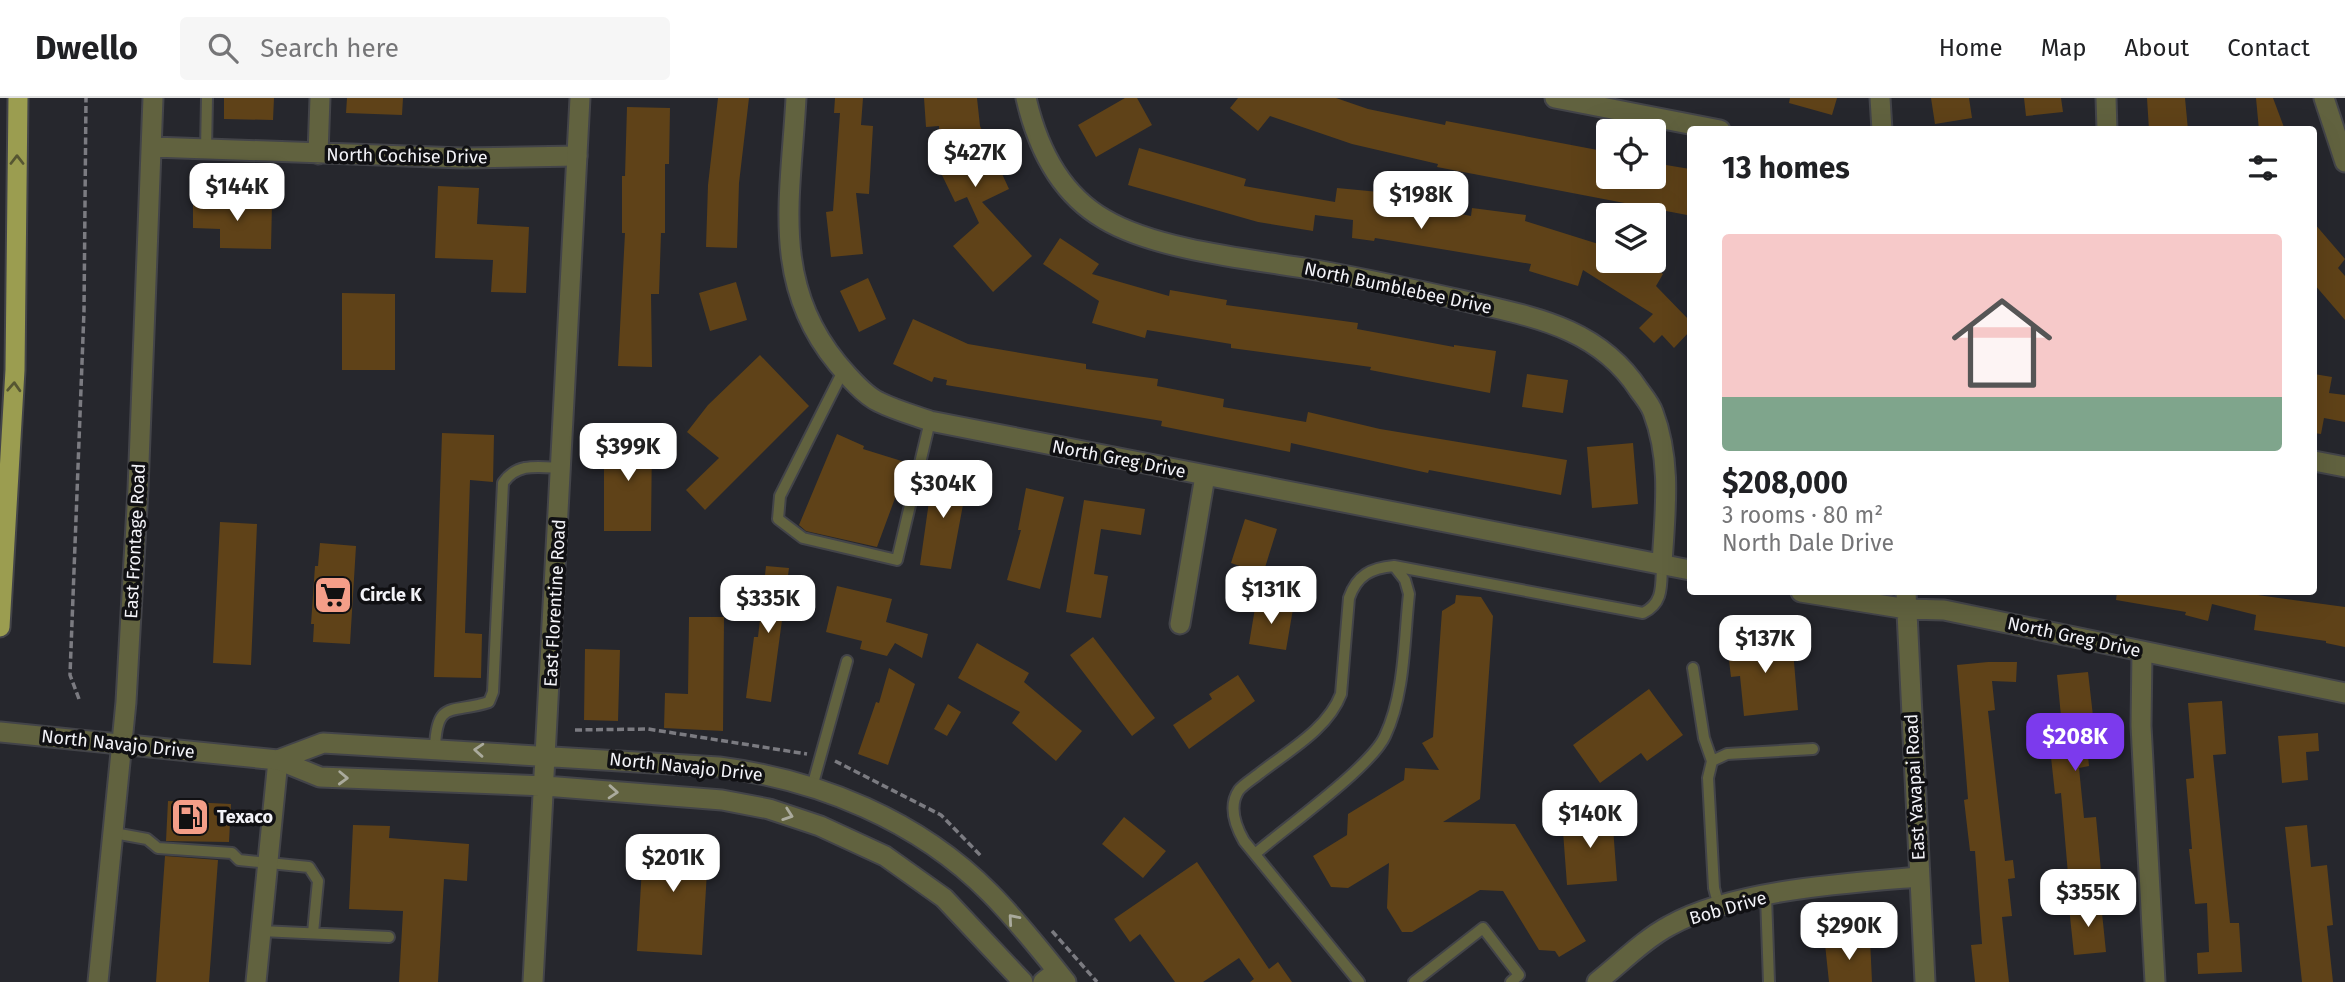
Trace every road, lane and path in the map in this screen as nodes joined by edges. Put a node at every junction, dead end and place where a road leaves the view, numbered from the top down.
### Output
1 (18, 98) edge
2 (86, 98) edge
3 (153, 98) edge
4 (208, 98) edge
5 (320, 98) edge
6 (580, 98) edge
7 (796, 98) edge
8 (1026, 98) edge
9 (1555, 98) edge
10 (1880, 98) edge
11 (2106, 98) edge
12 (2324, 98) edge
13 (1699, 126) edge
14 (1882, 126) edge
15 (2107, 126) edge
16 (153, 147) junction
17 (206, 150) junction
18 (318, 154) junction
19 (578, 156) junction
20 (2345, 162) edge
21 (844, 371) junction
22 (929, 421) junction
23 (2317, 462) edge
24 (2345, 467) edge
25 (562, 468) junction
26 (1205, 476) junction
27 (1662, 564) junction
28 (1394, 566) junction
29 (1687, 569) edge
30 (1841, 595) edge
31 (1907, 600) edge
32 (1180, 624) dead end
33 (0, 626) edge
34 (2142, 652) junction
35 (847, 661) dead end
36 (1693, 668) dead end
37 (2345, 693) edge
38 (79, 699) dead end
39 (0, 732) edge
40 (123, 747) junction
41 (435, 747) junction
42 (1813, 749) dead end
43 (547, 755) junction
44 (278, 760) junction
45 (1712, 761) junction
46 (545, 786) junction
47 (812, 787) junction
48 (114, 833) junction
49 (1255, 854) junction
50 (268, 863) junction
51 (1919, 877) junction
52 (1766, 896) junction
53 (1719, 907) junction
54 (261, 931) junction
55 (313, 933) junction
56 (389, 937) dead end
57 (1055, 978) edge
58 (98, 982) edge
59 (256, 982) edge
60 (533, 982) edge
61 (1023, 982) edge
62 (1359, 982) edge
63 (1414, 982) edge
64 (1510, 982) edge
65 (1597, 982) edge
66 (1769, 982) edge
67 (1925, 982) edge
68 (2155, 982) edge

33 -> 1 main road
2 - 38 path
3 - 16 street, East Frontage Road
4 - 17 lane
5 - 18 street
6 - 19 street, East Florentine Road
7 - 21 street, North Greg Drive
8 - 27 street, North Bumblebee Drive
9 - 13 street
10 - 14 street
11 - 15 street
12 - 20 street
16 - 17 street, North Cochise Drive
16 - 40 street, East Frontage Road
17 - 18 street, North Cochise Drive
18 - 19 street, North Cochise Drive
19 - 25 street, East Florentine Road
21 - 22 street, North Greg Drive
21 - 22 lane
22 - 26 street, North Greg Drive
23 - 24 street
25 - 41 lane
25 - 43 street, East Florentine Road
26 - 27 street, North Greg Drive
26 - 32 street
27 - 28 lane
27 - 29 street, North Greg Drive
28 - 49 lane
28 - 49 lane
30 - 31 street, North Greg Drive
31 - 34 street, North Greg Drive
31 - 51 street, East Yavapai Road
34 - 37 street, North Greg Drive
34 - 68 street
35 - 47 lane
36 - 45 lane
39 - 40 street, North Navajo Drive
40 - 44 street, North Navajo Drive
40 - 48 street, East Frontage Road
43 -> 41 street, North Navajo Drive
41 - 44 street, North Navajo Drive
42 - 45 lane
43 - 46 street, East Florentine Road
43 - 47 street, North Navajo Drive
44 -> 46 street, North Navajo Drive
44 - 50 street
45 - 53 lane
46 - 60 street, East Florentine Road
46 -> 61 street, North Navajo Drive
57 -> 47 street, North Navajo Drive
48 - 50 lane
48 - 58 street, East Frontage Road
49 - 62 lane
50 - 54 street
50 - 55 lane
51 - 52 street, Bob Drive
51 - 67 street, East Yavapai Road
52 - 53 street, Bob Drive
52 - 66 lane
53 - 65 street, Bob Drive
54 - 55 lane
54 - 59 street
55 - 56 lane
63 - 64 lane

